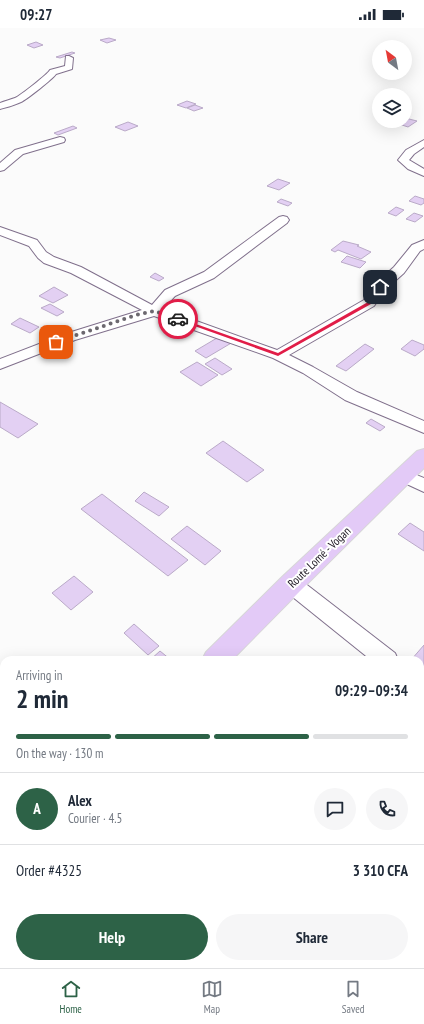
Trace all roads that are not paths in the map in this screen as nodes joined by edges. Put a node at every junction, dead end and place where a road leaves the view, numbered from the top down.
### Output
1 (69, 58) dead end
2 (0, 106) edge
3 (60, 140) dead end
4 (424, 143) edge
5 (0, 168) edge
6 (424, 173) edge
7 (283, 220) dead end
8 (0, 231) edge
9 (424, 244) edge
10 (154, 311) junction
11 (278, 355) junction
12 (0, 364) edge
13 (424, 427) edge
14 (424, 456) edge
15 (414, 481) edge
16 (291, 584) junction
17 (219, 656) edge
18 (382, 656) edge

1 - 2 street
3 - 5 street
4 - 6 street
7 - 10 street
8 - 10 street
9 - 11 street
10 - 11 street
10 - 12 street
11 - 13 street
14 - 15 main road, Route Lomé - Vogan
15 - 16 main road, Route Lomé - Vogan
16 - 17 main road, Route Lomé - Vogan
16 - 18 street

